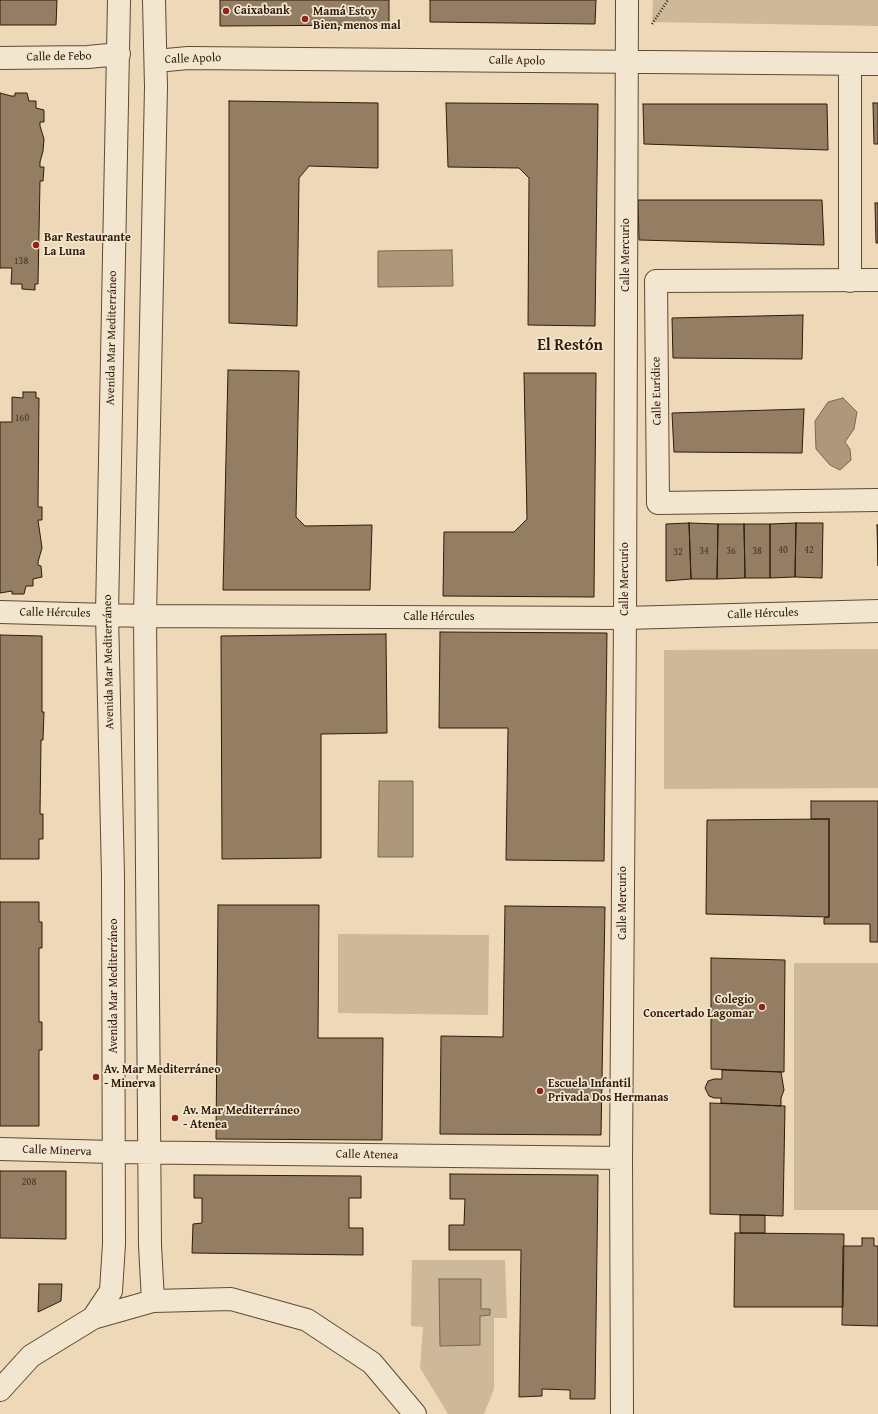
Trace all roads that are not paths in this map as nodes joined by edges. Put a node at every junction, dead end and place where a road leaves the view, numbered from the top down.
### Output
1 (119, 0) edge
2 (154, 0) edge
3 (627, 0) edge
4 (119, 54) junction
5 (0, 58) edge
6 (156, 61) junction
7 (627, 62) junction
8 (850, 64) junction
9 (878, 64) edge
10 (878, 280) edge
11 (656, 281) junction
12 (850, 281) junction
13 (626, 282) junction
14 (878, 500) edge
15 (658, 503) junction
16 (625, 504) junction
17 (878, 611) edge
18 (0, 612) edge
19 (107, 614) junction
20 (145, 616) junction
21 (625, 618) junction
22 (0, 1149) edge
23 (114, 1152) junction
24 (150, 1152) junction
25 (621, 1158) junction
26 (153, 1301) junction
27 (93, 1318) junction
28 (0, 1390) edge
29 (415, 1414) edge
30 (622, 1414) edge

1 - 4 street, Avenida Mar Mediterráneo
2 - 6 street
3 - 7 street, Calle Mercurio
4 - 5 street, Calle de Febo
4 - 19 street, Avenida Mar Mediterráneo
6 - 7 street, Calle Apolo
6 - 20 street
7 - 8 street, Calle Apolo
7 - 13 street, Calle Mercurio
8 - 9 street, Calle Apolo
8 - 12 street
10 - 12 street
11 - 12 street
11 - 13 street
11 - 15 street, Calle Eurídice
13 - 16 street, Calle Mercurio
14 - 15 street
15 - 16 street
16 - 21 street, Calle Mercurio
17 - 21 street, Calle Hércules
18 - 19 street, Calle Hércules
19 - 20 street, Calle Hércules
19 - 23 street, Avenida Mar Mediterráneo
20 - 21 street, Calle Hércules
20 - 24 street
21 - 25 street, Calle Mercurio
22 - 23 street, Calle Minerva
23 - 24 street, Calle Atenea
23 - 27 street, Avenida Mar Mediterráneo
24 - 25 street, Calle Atenea
24 - 26 street
25 - 30 street, Calle Mercurio
26 - 27 street
26 - 29 street
27 - 28 street

